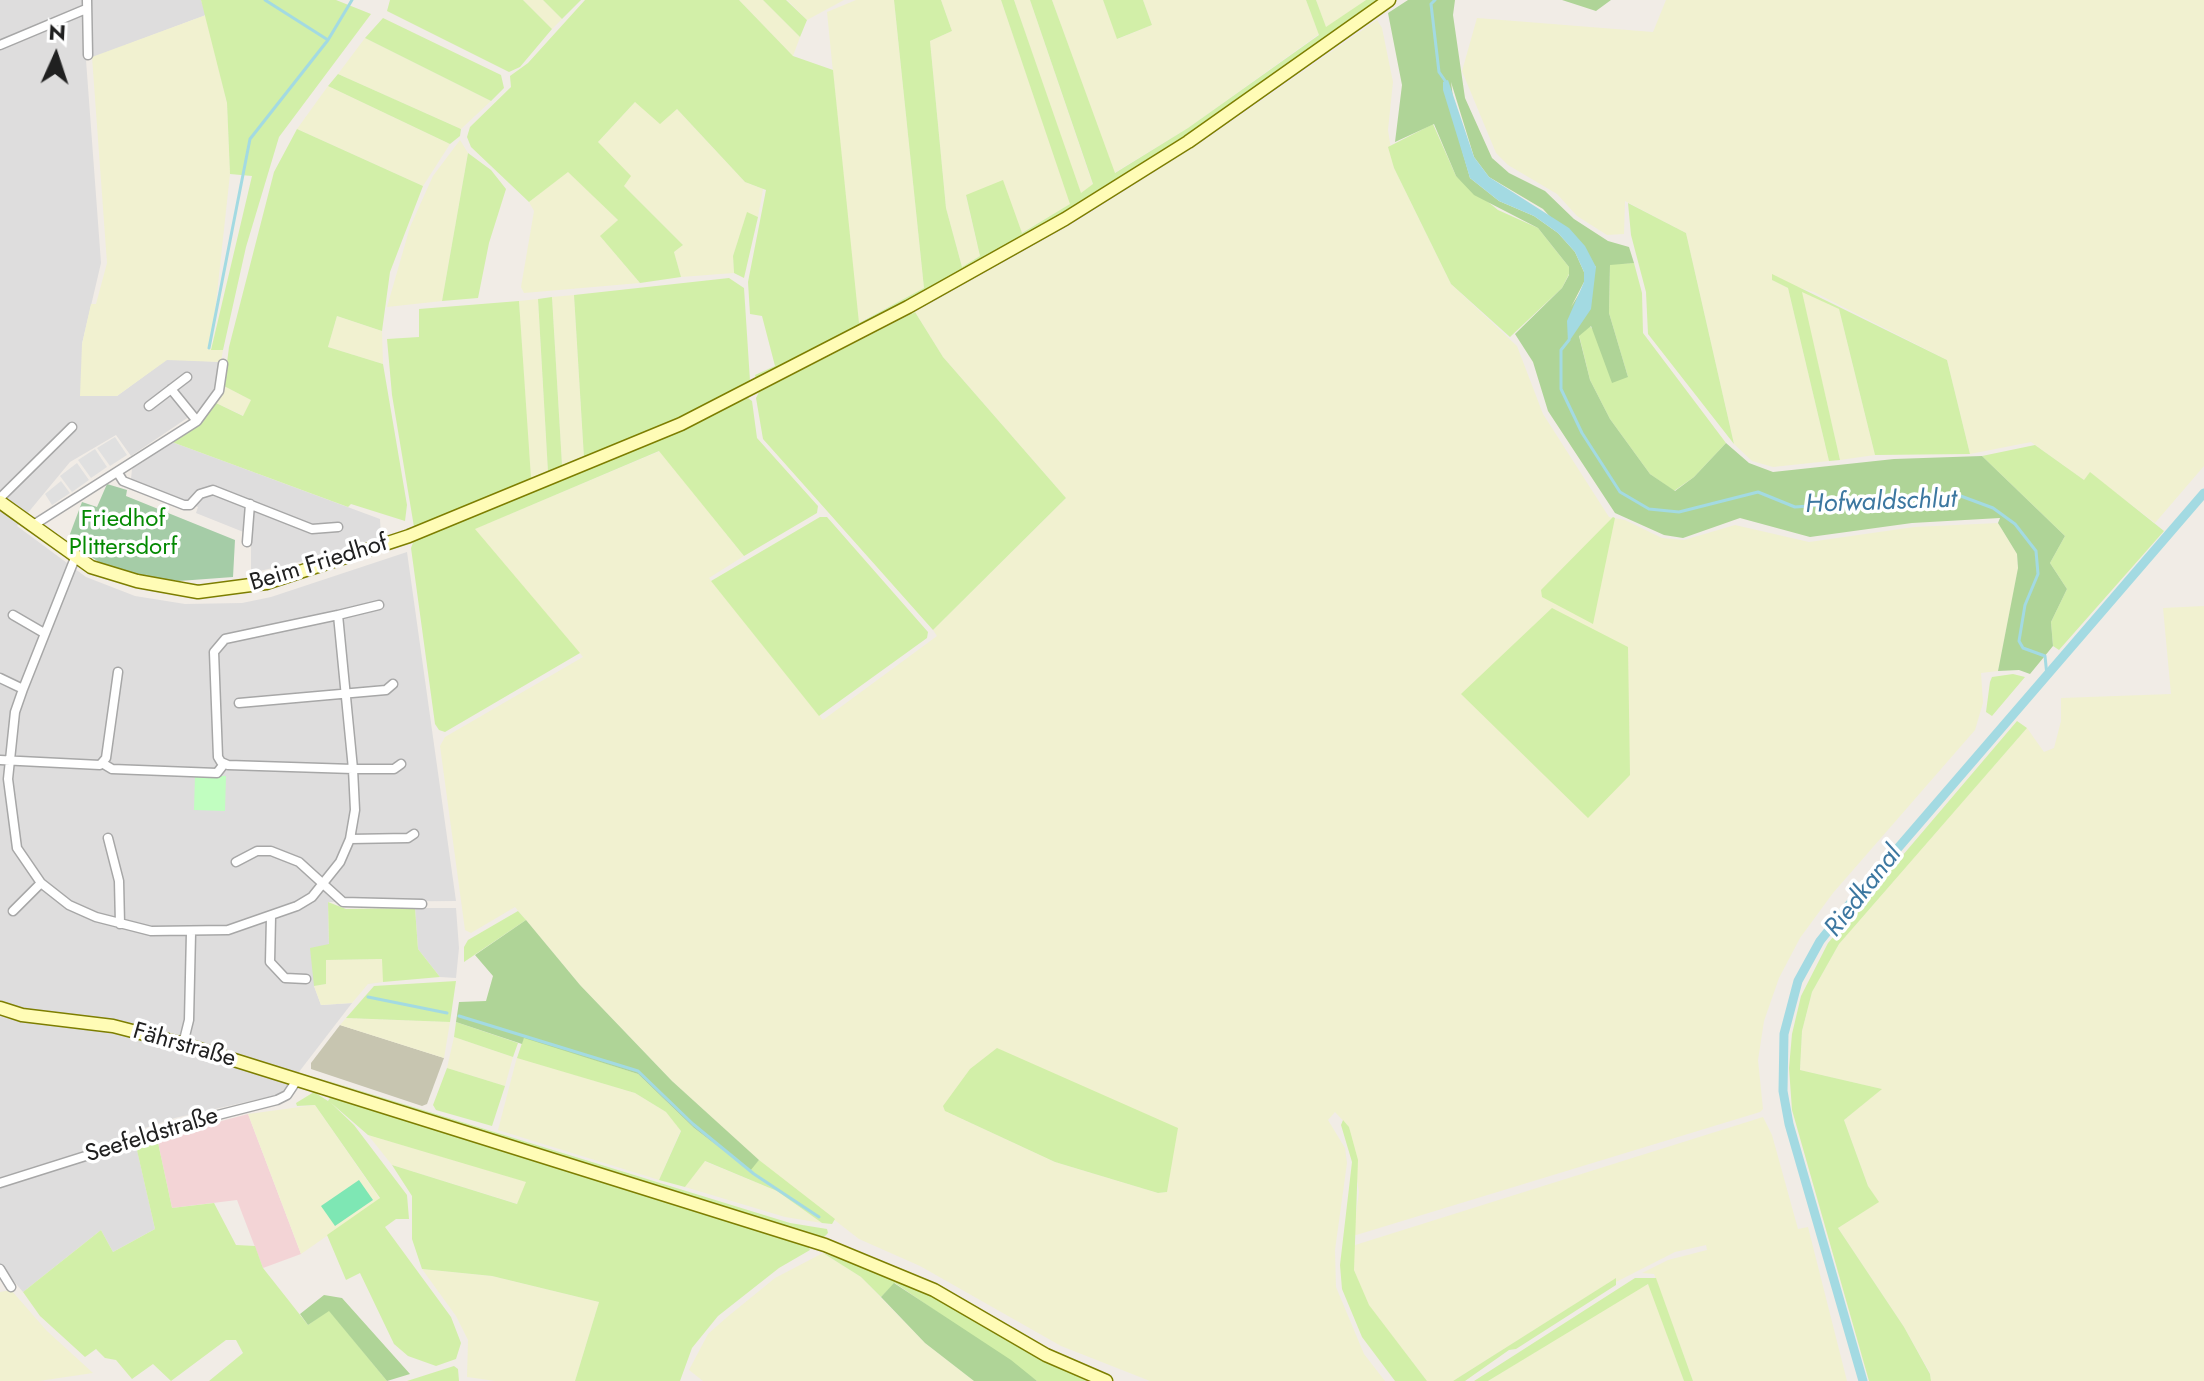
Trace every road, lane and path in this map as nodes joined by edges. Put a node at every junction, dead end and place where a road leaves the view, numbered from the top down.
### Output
1 (1389, 0) edge
2 (87, 4) edge
3 (0, 45) edge
4 (88, 55) dead end
5 (223, 364) dead end
6 (187, 377) dead end
7 (171, 389) junction
8 (149, 406) dead end
9 (197, 421) junction
10 (72, 427) dead end
11 (118, 473) junction
12 (0, 500) edge
13 (250, 504) junction
14 (35, 524) junction
15 (338, 527) dead end
16 (247, 542) dead end
17 (75, 558) junction
18 (379, 605) dead end
19 (13, 615) dead end
20 (338, 615) junction
21 (44, 633) junction
22 (118, 672) dead end
23 (0, 678) edge
24 (393, 684) dead end
25 (23, 689) junction
26 (346, 695) junction
27 (239, 703) dead end
28 (4, 761) edge
29 (102, 763) junction
30 (224, 764) junction
31 (401, 764) dead end
32 (353, 769) junction
33 (13, 830) junction
34 (0, 832) edge
35 (414, 834) dead end
36 (108, 838) dead end
37 (350, 839) junction
38 (236, 862) dead end
39 (41, 883) junction
40 (322, 885) junction
41 (422, 904) dead end
42 (13, 911) dead end
43 (271, 917) junction
44 (120, 924) junction
45 (191, 933) junction
46 (306, 979) dead end
47 (0, 1008) edge
48 (183, 1044) junction
49 (297, 1080) junction
50 (0, 1183) edge
51 (0, 1269) edge
52 (11, 1287) dead end
53 (1106, 1381) edge

1 - 17 main road, Beim Friedhof
2 - 3 street
2 - 4 street
5 - 9 street
6 - 7 street
7 - 8 street
7 - 9 street
9 - 11 street
10 - 12 street
11 - 13 street
11 - 14 street
12 - 14 main road, Beim Friedhof
13 - 15 street
13 - 16 street
14 - 17 main road, Beim Friedhof
17 - 21 street
18 - 20 street
19 - 21 street
20 - 26 street
20 - 30 street
21 - 25 street
22 - 29 street
23 - 25 street
24 - 26 street
25 - 28 street
26 - 27 street
26 - 32 street
28 - 29 street
28 - 33 street
29 - 30 street
30 - 32 street
31 - 32 street
32 - 37 street
33 - 34 street
33 - 39 street
35 - 37 street
36 - 44 street
37 - 40 street
38 - 40 street
39 - 42 street
39 - 44 street
40 - 41 street
40 - 43 street
43 - 45 street
43 - 46 street
44 - 45 street
45 - 48 street
47 - 48 main road, Fährstraße
48 - 49 main road, Fährstraße
49 - 50 street, Seefeldstraße
49 - 53 main road, Fährstraße
51 - 52 street

